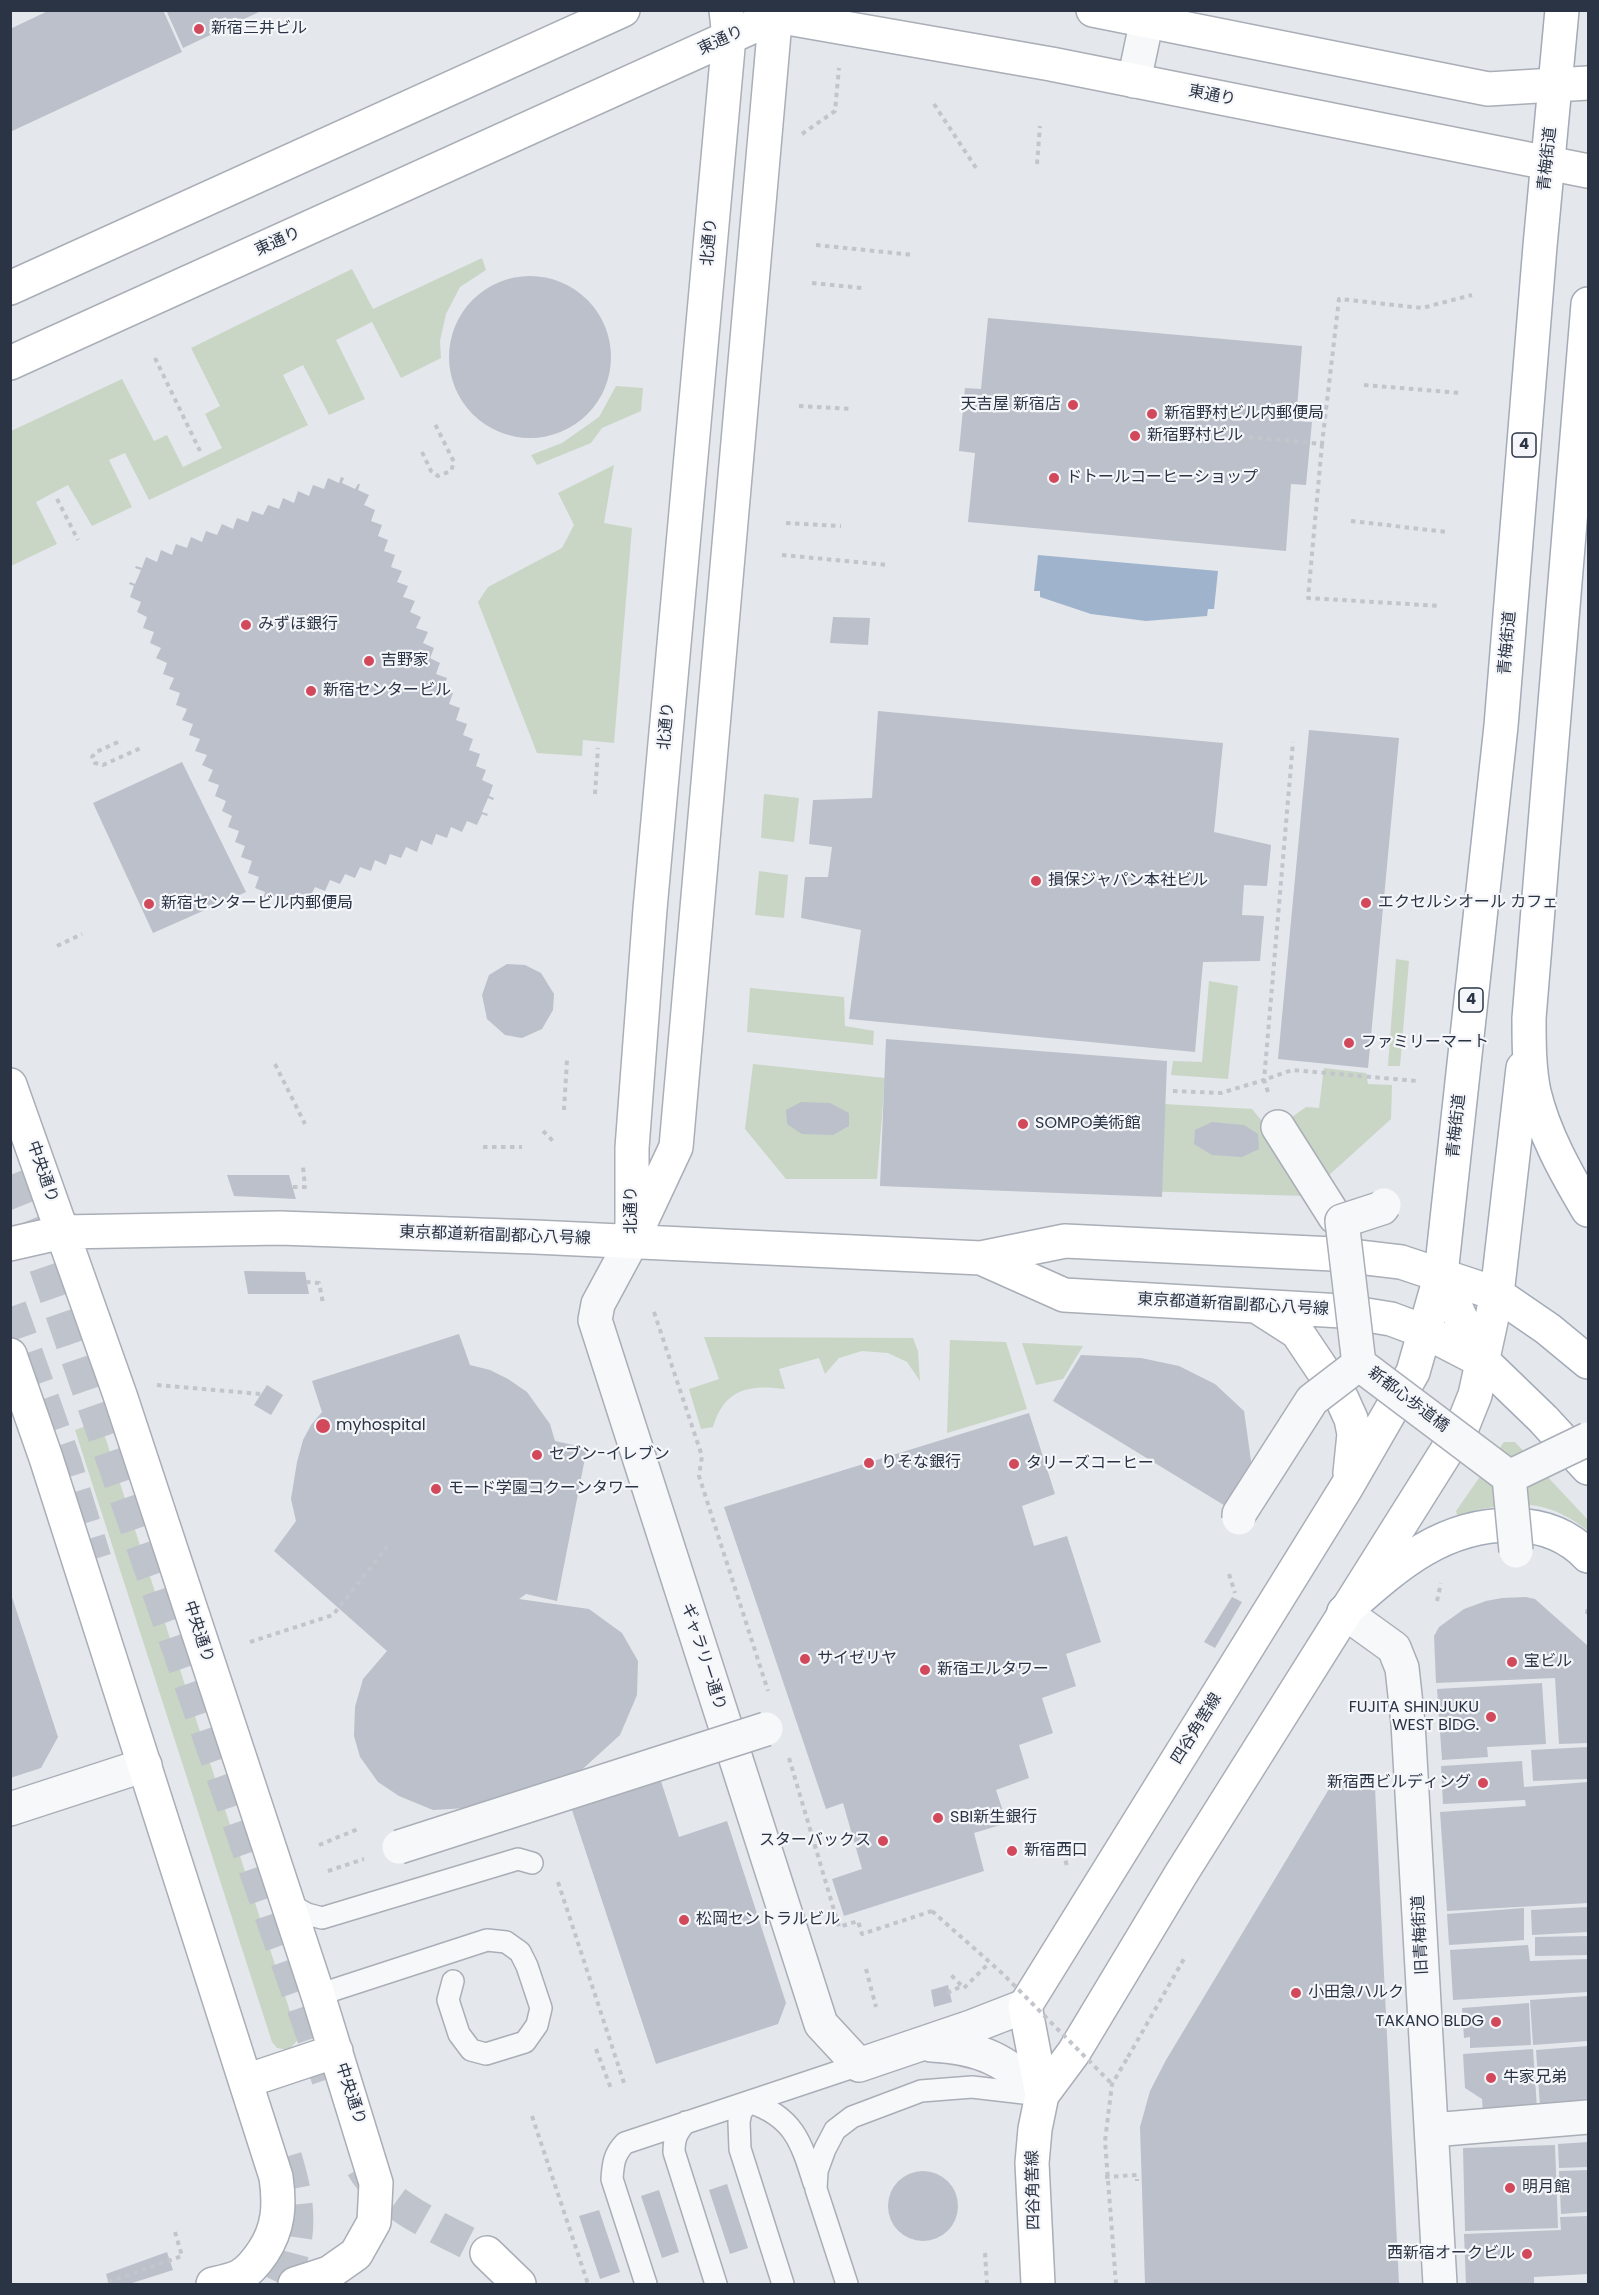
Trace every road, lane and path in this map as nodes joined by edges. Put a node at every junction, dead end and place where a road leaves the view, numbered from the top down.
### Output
1 (623, 10) edge
2 (1093, 10) edge
3 (1562, 10) edge
4 (776, 13) edge
5 (1147, 16) edge
6 (728, 24) edge
7 (839, 68) dead end
8 (1134, 81) junction
9 (1588, 83) edge
10 (1556, 86) junction
11 (934, 104) dead end
12 (1040, 126) dead end
13 (798, 137) dead end
14 (1548, 163) junction
15 (1037, 164) dead end
16 (976, 168) dead end
17 (1588, 171) edge
18 (816, 245) dead end
19 (914, 255) dead end
20 (812, 284) dead end
21 (10, 288) edge
22 (862, 288) dead end
23 (1472, 295) dead end
24 (1588, 304) edge
25 (155, 358) dead end
26 (10, 363) edge
27 (1364, 384) dead end
28 (1460, 393) dead end
29 (799, 406) dead end
30 (852, 409) dead end
31 (435, 424) dead end
32 (1249, 437) dead end
33 (1322, 444) junction
34 (200, 451) dead end
35 (423, 452) dead end
36 (1581, 486) edge
37 (57, 499) dead end
38 (1351, 521) dead end
39 (786, 523) dead end
40 (841, 526) dead end
41 (1447, 532) dead end
42 (78, 540) dead end
43 (783, 555) dead end
44 (888, 565) dead end
45 (1441, 606) dead end
46 (118, 742) dead end
47 (1293, 742) dead end
48 (141, 748) dead end
49 (598, 748) dead end
50 (595, 794) dead end
51 (82, 934) dead end
52 (57, 946) dead end
53 (1529, 1018) junction
54 (567, 1060) dead end
55 (275, 1064) dead end
56 (1264, 1080) junction
57 (1417, 1082) dead end
58 (10, 1085) edge
59 (1173, 1091) dead end
60 (564, 1110) dead end
61 (305, 1124) dead end
62 (1278, 1127) joint
63 (543, 1131) dead end
64 (555, 1143) dead end
65 (483, 1147) dead end
66 (522, 1147) dead end
67 (303, 1167) dead end
68 (293, 1187) dead end
69 (1384, 1205) dead end
70 (1588, 1210) edge
71 (1342, 1221) junction
72 (63, 1232) junction
73 (632, 1241) junction
74 (10, 1244) edge
75 (981, 1258) junction
76 (1441, 1274) junction
77 (306, 1282) dead end
78 (1497, 1294) junction
79 (322, 1303) dead end
80 (1256, 1306) junction
81 (654, 1312) dead end
82 (1426, 1332) junction
83 (10, 1355) edge
84 (1484, 1362) junction
85 (1588, 1362) edge
86 (1359, 1364) junction
87 (154, 1386) dead end
88 (261, 1394) dead end
89 (1588, 1439) edge
90 (702, 1456) dead end
91 (1588, 1468) edge
92 (1509, 1477) junction
93 (1346, 1488) junction
94 (1239, 1518) dead end
95 (387, 1547) dead end
96 (1516, 1551) dead end
97 (1588, 1556) edge
98 (1229, 1575) dead end
99 (1443, 1577) dead end
100 (1237, 1600) dead end
101 (1437, 1601) dead end
102 (1588, 1605) edge
103 (1344, 1612) junction
104 (1587, 1614) edge
105 (250, 1642) dead end
106 (766, 1729) dead end
107 (144, 1765) junction
108 (10, 1809) edge
109 (358, 1829) dead end
110 (319, 1845) dead end
111 (399, 1847) dead end
112 (532, 1863) dead end
113 (287, 1903) junction
114 (932, 1911) dead end
115 (1185, 1957) dead end
116 (989, 1963) junction
117 (866, 1969) dead end
118 (950, 1974) dead end
119 (453, 1981) dead end
120 (318, 1995) junction
121 (1025, 2006) junction
122 (876, 2007) dead end
123 (917, 2045) junction
124 (596, 2049) dead end
125 (336, 2051) junction
126 (859, 2064) junction
127 (246, 2080) junction
128 (1112, 2084) junction
129 (612, 2091) dead end
130 (1042, 2095) junction
131 (749, 2102) junction
132 (532, 2115) dead end
133 (1588, 2117) edge
134 (686, 2122) junction
135 (1432, 2130) junction
136 (1105, 2177) dead end
137 (1137, 2181) dead end
138 (816, 2189) junction
139 (176, 2232) dead end
140 (487, 2253) tunnel mouth
141 (985, 2253) dead end
142 (227, 2280) edge
143 (108, 2282) dead end
144 (296, 2284) edge
145 (519, 2284) edge
146 (588, 2284) edge
147 (646, 2284) edge
148 (716, 2284) edge
149 (783, 2284) edge
150 (847, 2284) edge
151 (987, 2284) edge
152 (1038, 2284) edge
153 (1116, 2284) edge
154 (1440, 2284) edge

1 - 21 main road
2 - 5 main road
3 - 10 main road, 青梅街道 / 4
4 - 6 main road, 東通り
4 - 8 main road, 東通り
4 - 73 main road, 北通り
5 - 8 street
5 - 10 main road
6 - 26 main road, 東通り
6 - 73 main road, 北通り
7 - 13 path
8 - 14 main road, 東通り
9 - 10 main road
10 - 14 main road, 青梅街道 / 4
11 - 16 path
12 - 15 path
14 - 17 main road, 東通り
14 - 76 main road, 青梅街道 / 4
18 - 19 path
20 - 22 path
23 - 33 path
24 - 36 main road
25 - 34 path
27 - 28 path
29 - 30 path
31 - 35 path
32 - 33 path
33 - 45 path
36 - 53 main road
37 - 42 path
38 - 41 path
39 - 40 path
43 - 44 path
46 - 48 path
47 - 56 path
49 - 50 path
51 - 52 path
53 - 70 main road
53 - 78 main road, 四谷角筈線
54 - 60 path
55 - 61 path
56 - 57 path
56 - 59 path
56 - 62 path
58 - 72 main road, 中央通り
62 - 71 street
63 - 64 path
65 - 66 path
67 - 68 path
69 - 71 street, bridge
71 - 86 street, 新都心歩道橋, bridge
72 - 73 main road, 東京都道新宿副都心八号線
72 - 74 main road, 東京都道新宿副都心八号線
72 - 113 main road, 中央通り
73 - 75 main road, 東京都道新宿副都心八号線
73 - 126 street, ギャラリー通り
75 - 76 main road, 東京都道新宿副都心八号線
75 - 80 main road, 東京都道新宿副都心八号線
76 - 78 main road, 東京都道新宿副都心八号線
76 - 82 main road, 青梅街道
76 - 84 main road
77 - 79 path
78 - 84 main road, 四谷角筈線
78 - 85 main road, 東京都道新宿副都心八号線
80 - 82 main road, 東京都道新宿副都心八号線
80 - 93 main road
81 - 90 path
82 - 84 main road, 東京都道新宿副都心八号線
82 - 93 main road, 四谷角筈線
83 - 107 main road
84 - 91 main road
84 - 103 main road, 四谷角筈線
86 - 92 street, 新都心歩道橋, bridge
86 - 94 street, bridge
87 - 88 path
89 - 92 street, bridge
92 - 96 street, bridge
93 - 121 main road, 四谷角筈線
95 - 105 path
97 - 103 main road
98 - 100 path
99 - 101 path
102 - 104 path
103 - 130 main road, 四谷角筈線
103 - 135 street, 旧青梅街道
106 - 111 street, bridge
107 - 108 street
107 - 127 main road
109 - 110 path
112 - 113 lane
113 - 120 main road, 中央通り
114 - 116 path, bridge
115 - 128 path, bridge
116 - 118 path
116 - 128 path, bridge
117 - 122 path
119 - 120 lane
120 - 125 main road, 中央通り
121 - 123 street
121 - 130 main road, 四谷角筈線
123 - 126 street
123 - 130 street
124 - 129 path
125 - 127 main road
125 - 144 main road, 中央通り
126 - 131 lane
127 - 142 main road
128 - 153 path, bridge
130 - 138 lane
130 - 152 main road, 四谷角筈線
131 - 134 lane
131 - 138 lane
131 - 149 lane
132 - 146 path
133 - 135 street
134 - 147 lane
134 - 148 lane
135 - 154 street, 旧青梅街道
136 - 137 path
138 - 150 lane
139 - 143 path
140 - 145 main road
141 - 151 path

